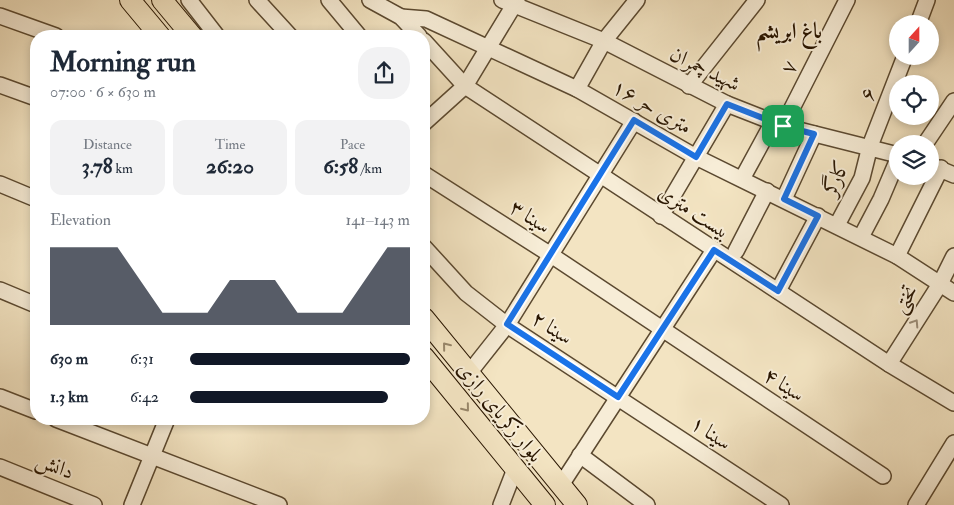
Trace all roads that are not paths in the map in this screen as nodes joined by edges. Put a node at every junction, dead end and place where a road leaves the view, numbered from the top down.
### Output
1 (130, 0) edge
2 (162, 0) edge
3 (189, 0) edge
4 (257, 0) edge
5 (329, 0) edge
6 (370, 0) edge
7 (637, 0) edge
8 (757, 0) edge
9 (846, 0) edge
10 (927, 0) edge
11 (511, 2) edge
12 (921, 15) edge
13 (0, 16) edge
14 (401, 17) junction
15 (39, 30) edge
16 (155, 30) edge
17 (187, 30) edge
18 (212, 30) edge
19 (284, 30) edge
20 (354, 30) edge
21 (413, 30) edge
22 (604, 42) junction
23 (489, 46) junction
24 (430, 48) edge
25 (902, 65) edge
26 (466, 86) junction
27 (689, 86) junction
28 (1, 87) edge
29 (577, 89) junction
30 (30, 96) edge
31 (954, 101) edge
32 (727, 104) junction
33 (430, 116) edge
34 (634, 120) junction
35 (778, 124) junction
36 (814, 134) junction
37 (932, 135) edge
38 (870, 146) junction
39 (889, 152) edge
40 (696, 157) junction
41 (942, 169) edge
42 (601, 177) junction
43 (430, 178) edge
44 (742, 179) junction
45 (889, 180) edge
46 (0, 184) edge
47 (767, 191) junction
48 (30, 196) edge
49 (784, 199) junction
50 (661, 216) junction
51 (818, 216) junction
52 (837, 225) junction
53 (860, 237) junction
54 (714, 250) junction
55 (736, 251) dead end
56 (430, 254) edge
57 (551, 256) junction
58 (897, 256) junction
59 (954, 256) edge
60 (940, 284) junction
61 (0, 290) edge
62 (778, 291) junction
63 (954, 293) edge
64 (30, 302) edge
65 (507, 324) junction
66 (430, 325) edge
67 (662, 330) junction
68 (430, 364) edge
69 (889, 364) junction
70 (469, 373) junction
71 (0, 397) edge
72 (618, 397) junction
73 (954, 403) edge
74 (30, 409) edge
75 (72, 425) edge
76 (165, 425) edge
77 (954, 443) edge
78 (534, 454) junction
79 (580, 455) junction
80 (152, 456) junction
81 (0, 467) edge
82 (515, 469) junction
83 (883, 476) dead end
84 (561, 485) junction
85 (642, 503) edge
86 (94, 505) edge
87 (132, 505) edge
88 (279, 505) edge
89 (502, 505) edge
90 (545, 505) edge
91 (577, 505) edge
92 (780, 505) edge
93 (916, 505) edge

1 - 16 main road
2 - 17 main road
3 - 18 street
4 - 19 street
5 - 20 street
6 - 14 street
7 - 22 street
8 - 27 street
9 - 35 street, ۷
10 - 12 street
11 - 22 street, شهید چمران
11 - 23 street
13 - 15 street
14 - 21 street
14 - 23 street, ۱۶ متری حر
22 - 27 street, شهید چمران
22 - 29 street
23 - 26 street
23 - 29 street, ۱۶ متری حر
24 - 26 street, بیست متری
25 - 38 street, ۶
26 - 33 street
26 - 42 street, بیست متری
27 - 32 street, شهید چمران
28 - 30 street
29 - 34 street, ۱۶ متری حر
31 - 37 street
32 - 35 street, شهید چمران
32 - 40 street
34 - 40 street, ۱۶ متری حر
34 - 42 street
35 - 36 street, شهید چمران
35 - 44 street, ۷
36 - 38 street, شهید چمران
36 - 49 street
38 - 39 street, شهید چمران
38 - 52 street, کارگر
40 - 44 street, ۱۶ متری حر
40 - 50 street
41 - 58 street
42 - 50 street, بیست متری
42 - 57 street
43 - 57 street, سینا ۳
44 - 47 street, ۱۶ متری حر
45 - 53 street
46 - 48 street
47 - 49 street, ۱۶ متری حر
47 - 55 street
49 - 51 street, ۱۶ متری حر
50 - 54 street, بیست متری
51 - 52 street, ۱۶ متری حر
51 - 62 street
52 - 53 street, ۱۶ متری حر
53 - 58 street, ۱۶ متری حر
54 - 62 street, بیست متری
54 - 67 street
56 - 65 street, سینا ۲
57 - 65 street
57 - 67 street, سینا ۳
58 - 60 street, ۱۶ متری حر
59 - 60 street, تختی
60 - 63 street, ۱۶ متری حر
69 -> 60 street, تختی
61 - 64 street
62 - 69 street, بیست متری
65 - 70 street
65 - 72 street, سینا ۲
70 -> 66 main road, بلوار زکریای رازی
67 - 72 street
67 - 83 street, سینا ۴
68 -> 82 main road, بلوار زکریای رازی
69 - 73 street, بیست متری
70 - 78 main road, بلوار زکریای رازی
71 - 74 street
72 - 79 street
72 - 92 street, ۱ سینا
75 - 80 street
76 - 80 street
77 - 93 street
78 - 82 main road
78 - 84 main road, بلوار زکریای رازی
79 - 84 street
79 - 85 street
80 - 87 street
80 - 88 street
81 - 86 street, دانش
82 - 89 street
82 - 90 main road, بلوار زکریای رازی
84 - 91 main road, بلوار زکریای رازی

